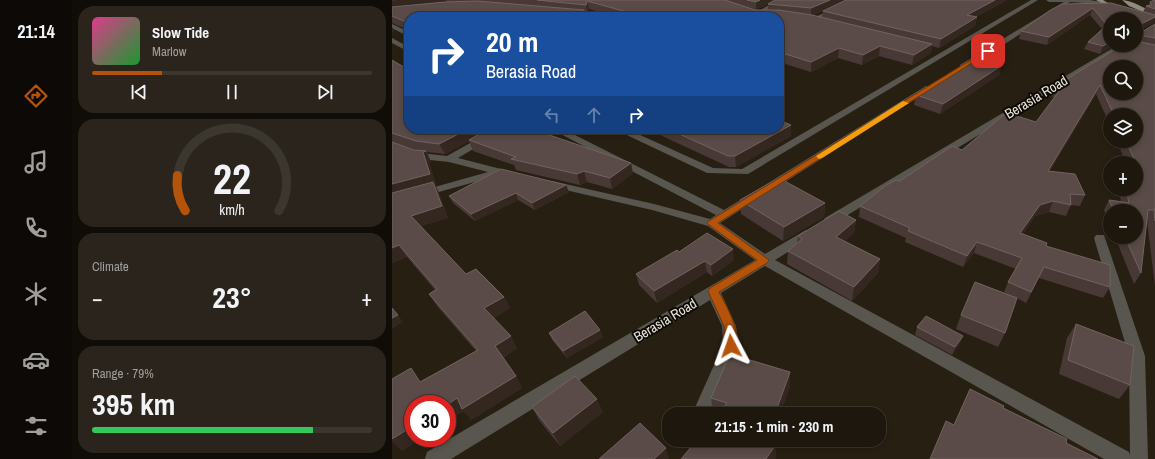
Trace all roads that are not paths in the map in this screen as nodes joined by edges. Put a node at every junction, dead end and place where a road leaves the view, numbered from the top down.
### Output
1 (782, 0) edge
2 (855, 0) edge
3 (1035, 0) edge
4 (1049, 0) edge
5 (1125, 0) edge
6 (1099, 1) edge
7 (1068, 2) junction
8 (1121, 11) edge
9 (757, 12) edge
10 (1155, 15) edge
11 (1143, 16) edge
12 (804, 19) edge
13 (812, 20) junction
14 (1155, 20) edge
15 (825, 23) edge
16 (392, 26) edge
17 (404, 32) edge
18 (392, 40) edge
19 (404, 47) edge
20 (1111, 52) edge
21 (953, 73) edge
22 (940, 81) edge
23 (493, 134) edge
24 (566, 134) edge
25 (630, 134) edge
26 (392, 146) edge
27 (450, 158) junction
28 (499, 171) junction
29 (522, 177) edge
30 (545, 182) edge
31 (392, 202) edge
32 (725, 215) junction
33 (712, 223) junction
34 (1100, 238) dead end
35 (764, 260) junction
36 (713, 291) junction
37 (704, 407) edge
38 (434, 459) edge
39 (1122, 459) edge
40 (1139, 459) edge

1 - 9 street
2 - 13 street
3 - 25 street
4 - 7 street
5 - 10 main road
6 - 7 street
6 - 8 main road
7 - 21 street
11 - 14 main road
12 - 13 street
13 - 15 street
16 - 17 street
18 - 19 street
20 - 35 street, Berasia Road
22 - 32 street
23 - 27 street
24 - 32 street
26 - 27 street
27 - 28 street
28 - 29 street
28 - 31 street
30 - 33 street
32 - 33 street
33 - 35 street
34 - 40 street
35 - 36 street, Berasia Road
35 - 39 street
36 - 37 street
36 - 38 street, Berasia Road

